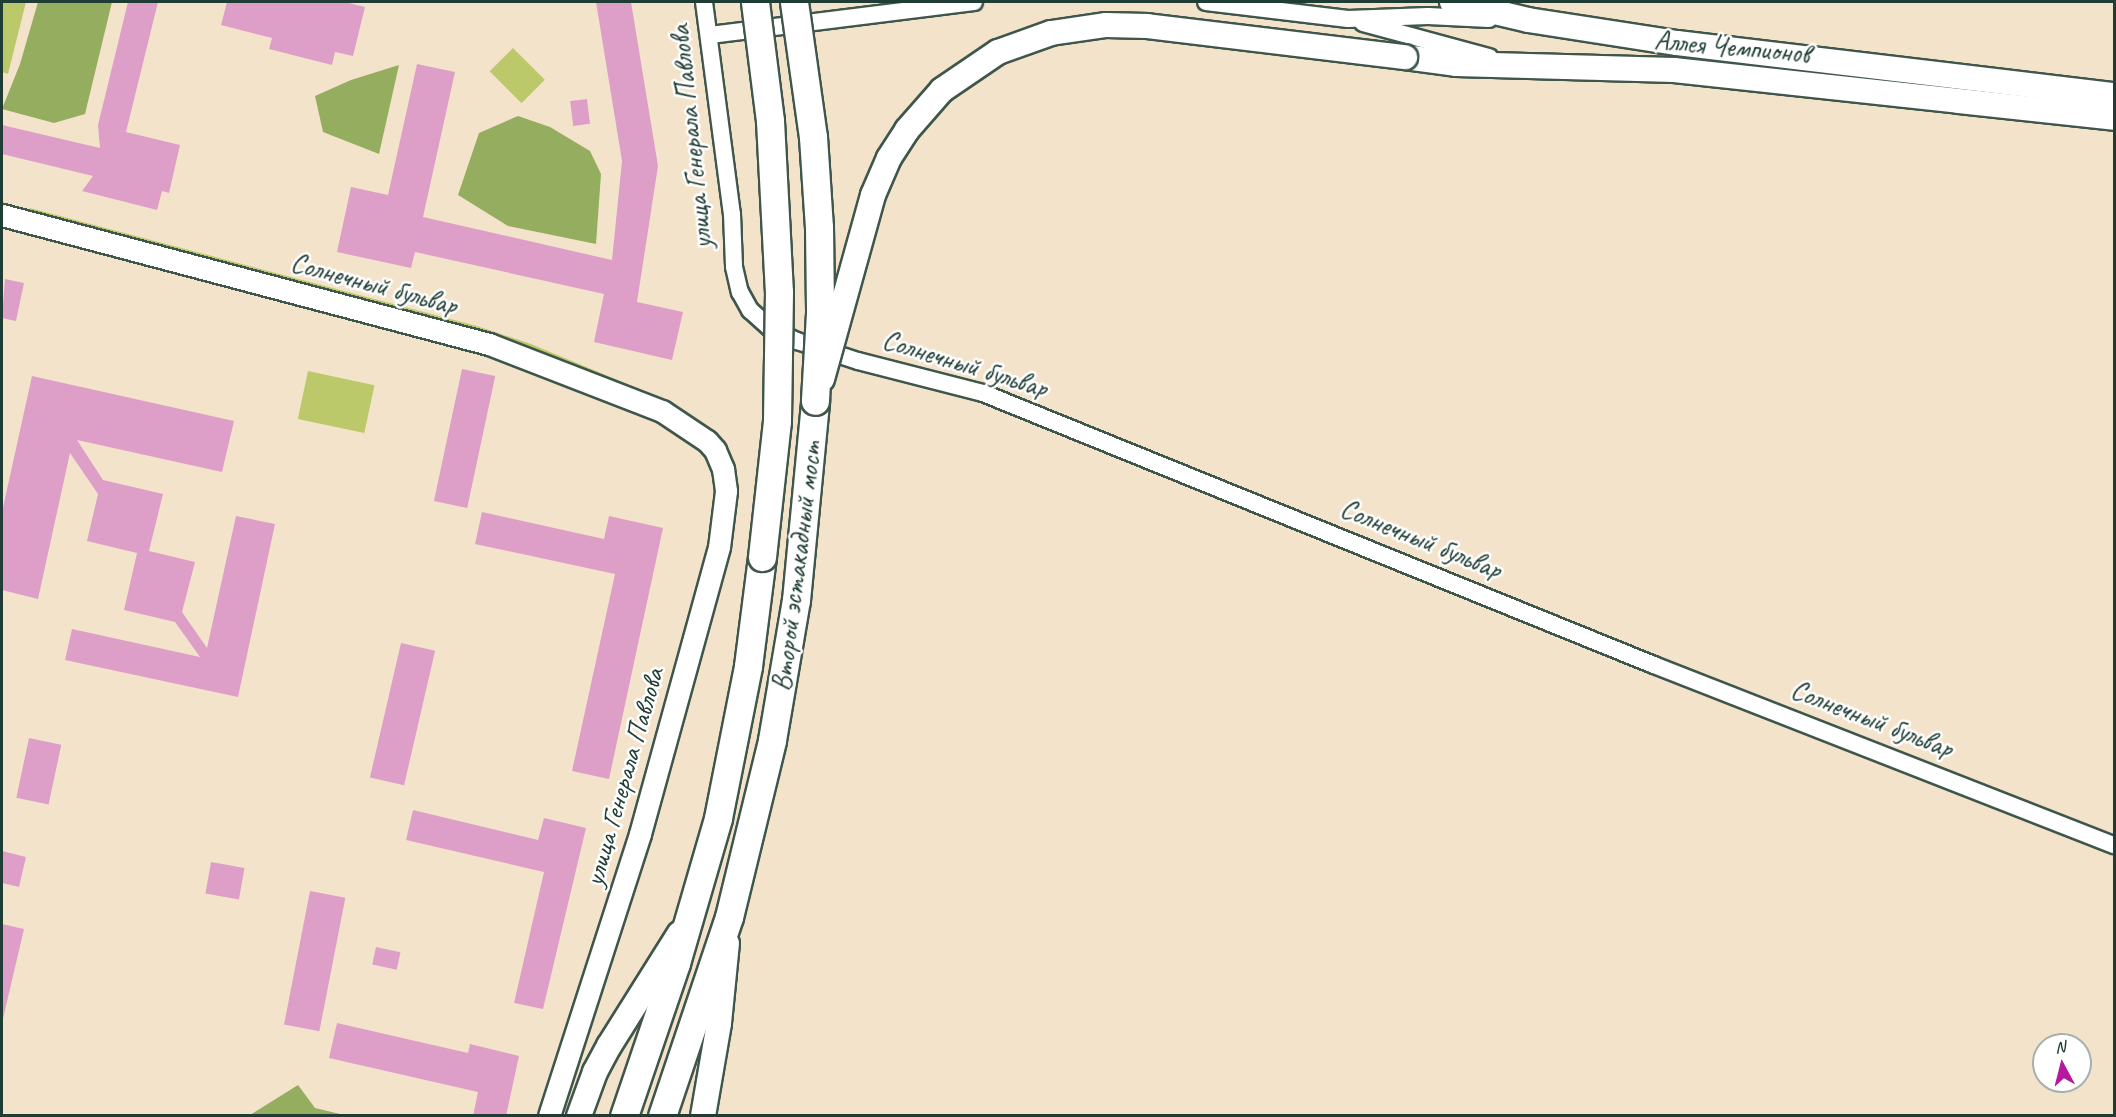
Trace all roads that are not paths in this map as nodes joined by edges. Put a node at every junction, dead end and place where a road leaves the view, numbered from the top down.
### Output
1 (704, 2) edge
2 (755, 2) edge
3 (794, 2) edge
4 (974, 2) edge
5 (1206, 2) edge
6 (1452, 2) edge
7 (1348, 19) junction
8 (1528, 20) junction
9 (710, 35) junction
10 (1519, 65) junction
11 (2115, 95) edge
12 (2115, 118) edge
13 (2, 215) edge
14 (734, 267) joint
15 (815, 401) junction
16 (714, 450) joint
17 (2115, 845) edge
18 (691, 916) junction
19 (729, 917) junction
20 (549, 1116) edge
21 (579, 1116) edge
22 (624, 1116) edge
23 (662, 1116) edge
24 (703, 1116) edge

1 - 9 street, улица Генерала Павлова
2 - 18 main road, Второй эстакадный мост, bridge
3 - 15 main road, Второй эстакадный мост, bridge
4 - 9 street
5 - 7 street, Аллея Чемпионов
6 - 8 main road
7 - 8 street, Аллея Чемпионов
7 - 10 street, Аллея Чемпионов
8 - 11 main road, Аллея Чемпионов
9 - 14 street, улица Генерала Павлова
10 - 12 main road, Аллея Чемпионов
10 - 15 main road, bridge
13 - 16 street, Солнечный бульвар
14 - 17 street, Солнечный бульвар
15 - 19 main road, Второй эстакадный мост
16 - 20 street, улица Генерала Павлова
18 - 21 main road
18 - 22 main road, Второй эстакадный мост
19 - 23 main road, Второй эстакадный мост
19 - 24 main road

